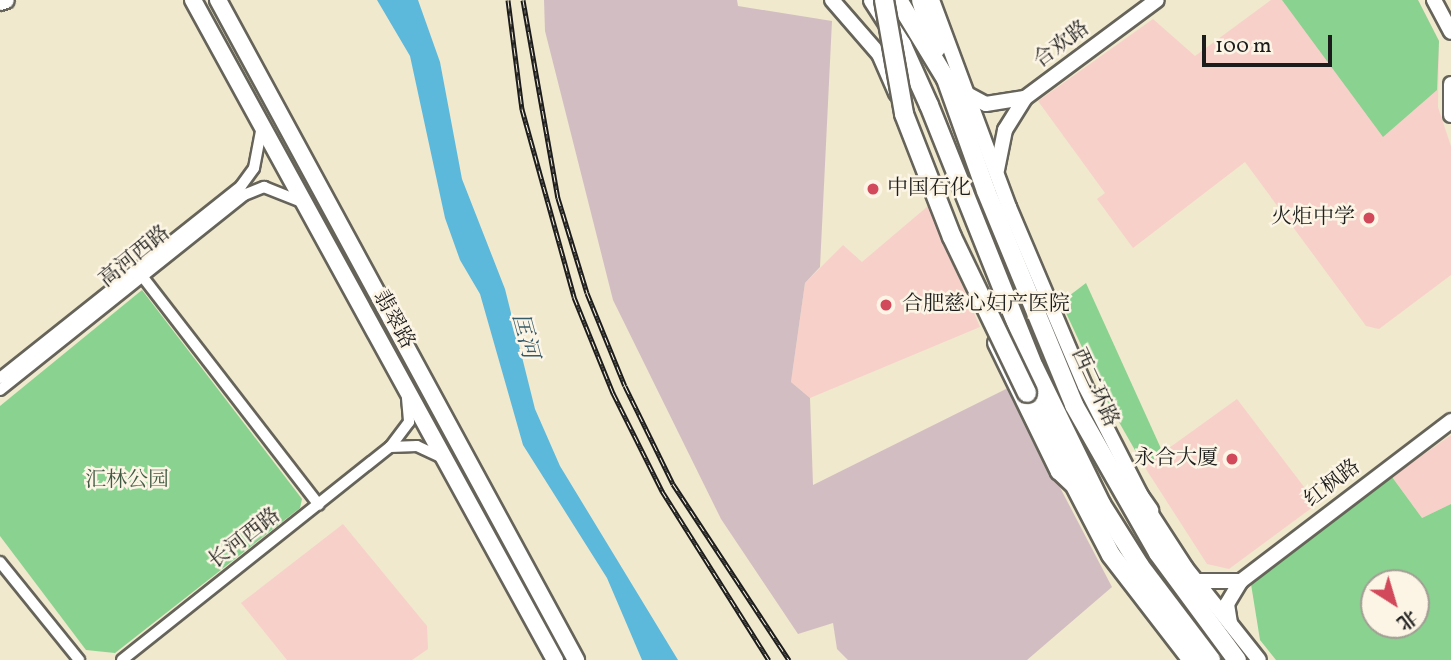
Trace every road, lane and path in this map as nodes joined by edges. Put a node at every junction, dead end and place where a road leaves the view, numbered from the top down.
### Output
1 (6, 0) edge
2 (193, 0) edge
3 (218, 0) edge
4 (832, 0) edge
5 (873, 0) edge
6 (884, 0) edge
7 (898, 0) edge
8 (921, 0) edge
9 (932, 0) edge
10 (1157, 0) edge
11 (1434, 0) edge
12 (0, 2) edge
13 (1451, 32) edge
14 (946, 79) junction
15 (1451, 84) edge
16 (967, 94) junction
17 (1025, 98) junction
18 (1451, 115) edge
19 (262, 126) junction
20 (996, 171) junction
21 (304, 203) junction
22 (142, 276) junction
23 (0, 378) edge
24 (0, 390) edge
25 (407, 390) junction
26 (1027, 393) junction
27 (1074, 405) junction
28 (1451, 421) edge
29 (390, 447) junction
30 (445, 459) junction
31 (1074, 488) junction
32 (1100, 503) junction
33 (319, 505) junction
34 (1149, 511) junction
35 (0, 562) edge
36 (1195, 581) junction
37 (1241, 581) junction
38 (1230, 624) junction
39 (79, 660) edge
40 (122, 660) edge
41 (555, 660) edge
42 (576, 660) edge
43 (1192, 660) edge
44 (1211, 660) edge
45 (1237, 660) edge
46 (1259, 660) edge

1 - 12 main road
2 - 19 main road, 翡翠路
3 - 42 main road, 翡翠路
4 - 31 street
5 - 32 highway
6 - 26 highway, bridge
7 - 14 highway, 西二环路
8 - 14 highway
9 - 16 street
10 - 17 street, 合欢路
11 - 13 street
14 - 27 highway, 西二环路
15 - 18 street
16 - 17 street
16 - 20 street
17 - 20 street
19 - 21 main road, 翡翠路
19 - 23 street, 高河西路
20 - 34 street
21 - 22 street, 高河西路
21 - 25 main road, 翡翠路
22 - 24 street, 高河西路
22 - 33 street
25 - 29 street, 长河西路
25 - 30 main road, 翡翠路
26 - 31 highway
26 - 32 highway
27 - 34 highway
27 - 45 highway, 西二环路
28 - 37 street, 红枫路
29 - 30 street
29 - 33 street, 长河西路
30 - 41 main road, 翡翠路
31 - 43 highway
32 - 44 highway
33 - 40 street, 长河西路
34 - 36 street
35 - 39 street
36 - 37 street
36 - 38 street
37 - 38 street
38 - 46 street

